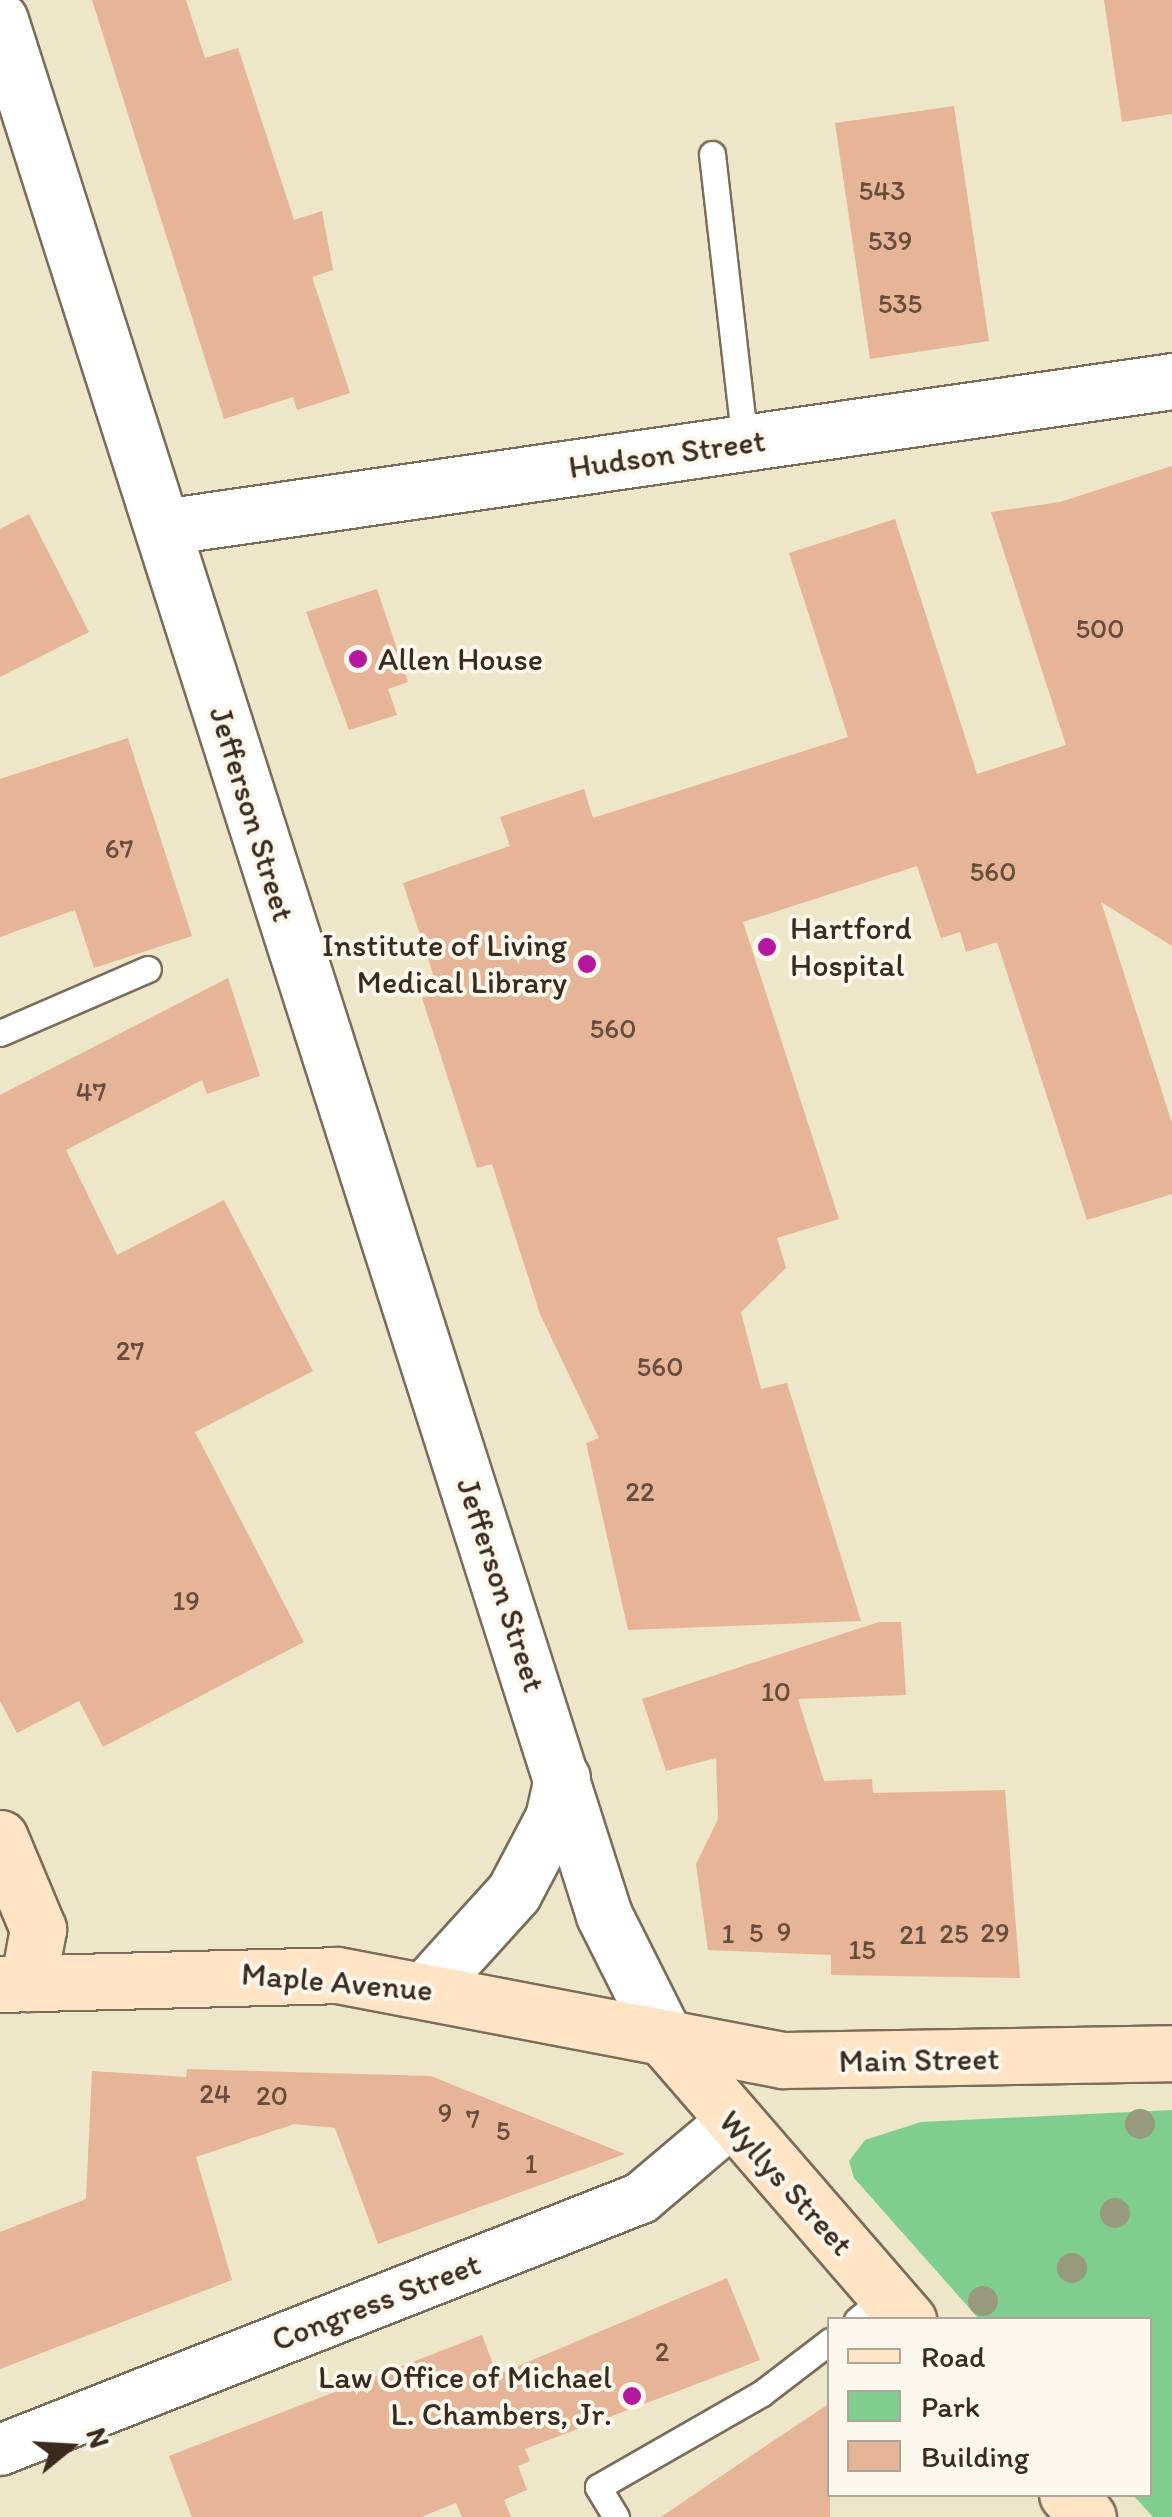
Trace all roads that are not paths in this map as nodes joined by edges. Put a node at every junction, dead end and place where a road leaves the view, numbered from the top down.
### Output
1 (0, 20) edge
2 (712, 154) dead end
3 (1172, 381) edge
4 (744, 444) junction
5 (163, 528) junction
6 (148, 969) dead end
7 (0, 1033) edge
8 (562, 1778) junction
9 (0, 1838) edge
10 (9, 1976) edge
11 (428, 1986) junction
12 (668, 2043) junction
13 (1172, 2053) edge
14 (731, 2122) junction
15 (884, 2312) edge
16 (827, 2343) edge
17 (0, 2450) edge
18 (1071, 2497) edge
19 (616, 2517) edge
20 (1088, 2517) edge

1 - 5 street, Jefferson Street
2 - 4 lane
3 - 4 street, Hudson Street
4 - 5 street, Hudson Street
5 - 8 street, Jefferson Street
6 - 7 lane
8 - 11 street
8 - 12 street, Jefferson Street
9 - 10 main road
10 - 11 main road, Maple Avenue
11 - 12 main road, Maple Avenue
12 - 13 main road, Main Street
12 - 14 main road, Wyllys Street
14 - 15 main road, Wyllys Street
14 - 17 street, Congress Street
16 - 19 lane
18 - 20 main road

